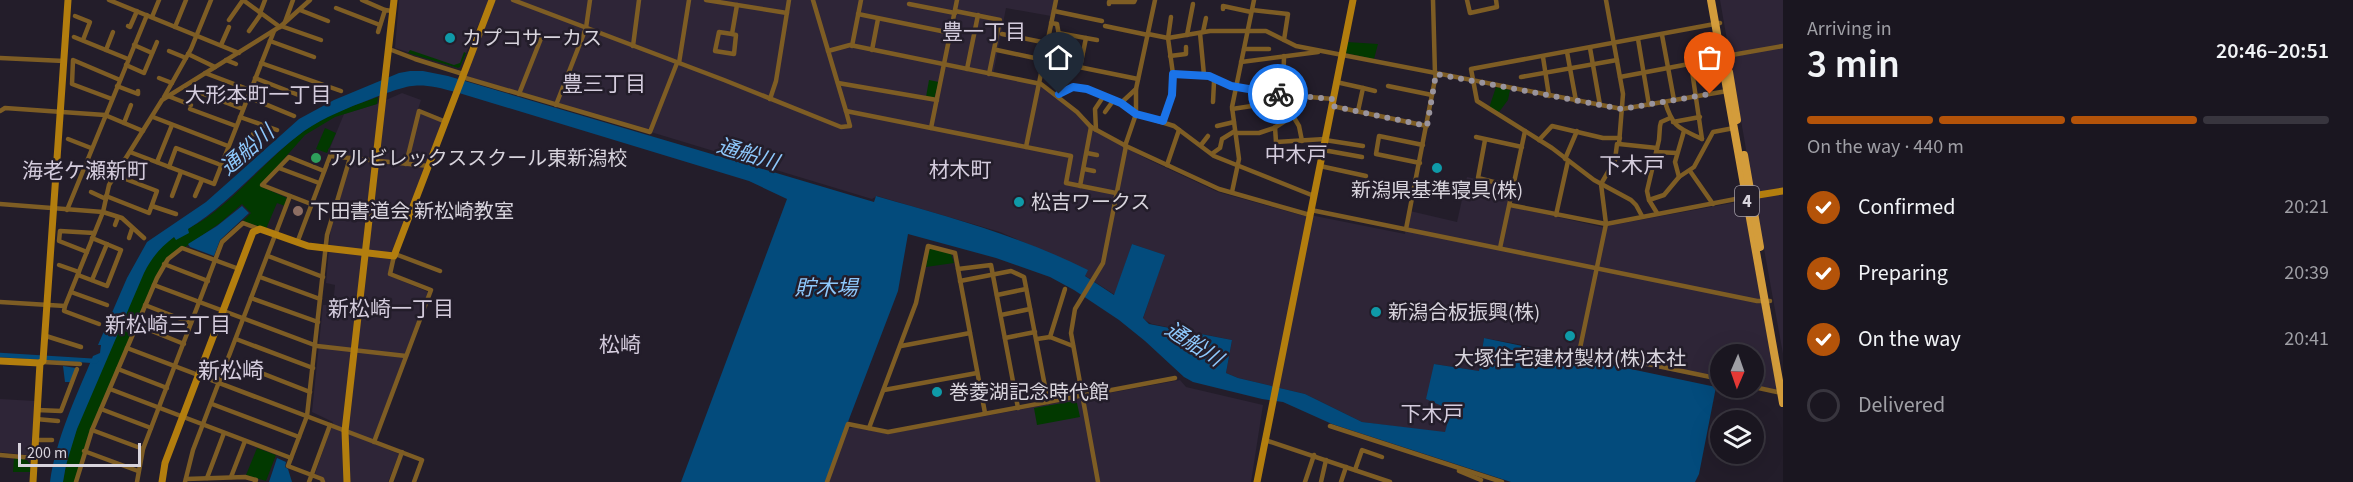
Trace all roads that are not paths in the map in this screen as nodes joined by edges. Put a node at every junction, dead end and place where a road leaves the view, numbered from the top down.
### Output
1 (68, 0) edge
2 (109, 0) edge
3 (132, 0) edge
4 (159, 0) edge
5 (186, 0) edge
6 (211, 0) edge
7 (265, 0) edge
8 (293, 0) edge
9 (310, 0) edge
10 (362, 0) edge
11 (394, 0) edge
12 (492, 0) edge
13 (513, 0) edge
14 (590, 0) edge
15 (639, 0) edge
16 (689, 0) edge
17 (706, 0) edge
18 (789, 0) edge
19 (813, 0) edge
20 (861, 0) edge
21 (957, 0) edge
22 (1056, 0) edge
23 (1135, 0) edge
24 (1155, 0) edge
25 (1254, 0) edge
26 (1353, 0) edge
27 (1433, 0) edge
28 (1467, 0) edge
29 (1496, 0) edge
30 (1606, 0) edge
31 (1711, 0) edge
32 (1716, 0) edge
33 (729, 2) edge
34 (909, 4) dead end
35 (1109, 4) dead end
36 (1193, 4) dead end
37 (736, 5) junction
38 (129, 8) junction
39 (336, 8) dead end
40 (1223, 9) dead end
41 (300, 10) junction
42 (389, 10) junction
43 (137, 11) junction
44 (1054, 11) junction
45 (1252, 11) junction
46 (955, 12) junction
47 (261, 13) junction
48 (787, 13) junction
49 (858, 14) junction
50 (978, 15) junction
51 (75, 16) dead end
52 (149, 16) junction
53 (1171, 17) dead end
54 (1206, 18) dead end
55 (878, 19) junction
56 (229, 20) dead end
57 (328, 21) dead end
58 (1102, 21) dead end
59 (1051, 23) junction
60 (1718, 23) junction
61 (128, 26) dead end
62 (282, 26) junction
63 (1106, 26) dead end
64 (175, 27) junction
65 (229, 27) dead end
66 (390, 27) junction
67 (379, 28) junction
68 (586, 28) junction
69 (1248, 30) junction
70 (249, 31) dead end
71 (274, 31) junction
72 (113, 32) dead end
73 (1202, 32) junction
74 (951, 33) junction
75 (1058, 33) junction
76 (732, 34) junction
77 (1002, 34) dead end
78 (1148, 34) junction
79 (1187, 34) junction
80 (1662, 34) junction
81 (197, 35) junction
82 (542, 36) dead end
83 (74, 37) dead end
84 (1086, 38) junction
85 (1168, 38) junction
86 (1638, 39) junction
87 (83, 40) junction
88 (321, 40) dead end
89 (1097, 40) dead end
90 (1284, 40) junction
91 (270, 41) junction
92 (157, 42) dead end
93 (1047, 43) junction
94 (1614, 44) junction
95 (134, 45) junction
96 (221, 45) junction
97 (633, 46) junction
98 (852, 46) junction
99 (1783, 46) edge
100 (1186, 47) dead end
101 (1590, 48) junction
102 (388, 49) junction
103 (1244, 49) junction
104 (1269, 49) dead end
105 (106, 50) junction
106 (872, 50) junction
107 (997, 50) dead end
108 (169, 51) dead end
109 (828, 51) junction
110 (1324, 51) junction
111 (1567, 52) junction
112 (152, 53) junction
113 (239, 53) junction
114 (1342, 54) junction
115 (187, 56) junction
116 (1170, 56) junction
117 (1284, 56) junction
118 (314, 57) dead end
119 (1543, 57) junction
120 (1723, 57) junction
121 (0, 58) edge
122 (128, 59) junction
123 (226, 60) junction
124 (1044, 60) junction
125 (1617, 60) junction
126 (64, 61) junction
127 (1241, 62) junction
128 (261, 63) junction
129 (678, 63) junction
130 (236, 64) dead end
131 (1593, 64) junction
132 (1691, 64) junction
133 (126, 65) junction
134 (944, 65) junction
135 (214, 67) junction
136 (1080, 67) junction
137 (1570, 68) junction
138 (1668, 68) junction
139 (967, 69) junction
140 (1101, 71) junction
141 (1545, 72) junction
142 (205, 73) junction
143 (1644, 73) junction
144 (989, 74) junction
145 (1173, 74) junction
146 (1436, 74) junction
147 (1204, 75) junction
148 (462, 76) junction
149 (1521, 76) dead end
150 (1620, 77) junction
151 (159, 78) dead end
152 (255, 78) junction
153 (1138, 79) junction
154 (120, 80) junction
155 (1100, 80) dead end
156 (1216, 80) junction
157 (1473, 81) junction
158 (1336, 82) junction
159 (172, 83) junction
160 (838, 83) junction
161 (1039, 84) junction
162 (117, 86) junction
163 (1236, 86) junction
164 (1388, 86) dead end
165 (1363, 88) junction
166 (1136, 89) junction
167 (250, 90) junction
168 (1729, 90) junction
169 (138, 91) dead end
170 (341, 91) dead end
171 (1376, 91) dead end
172 (198, 92) dead end
173 (1264, 93) junction
174 (519, 94) junction
175 (1432, 94) junction
176 (1283, 95) junction
177 (168, 96) junction
178 (301, 96) dead end
179 (1057, 96) junction
180 (1103, 96) junction
181 (1292, 96) junction
182 (1550, 96) junction
183 (1696, 96) junction
184 (248, 97) junction
185 (112, 99) junction
186 (770, 99) junction
187 (162, 100) junction
188 (937, 100) junction
189 (1674, 100) junction
190 (1113, 101) junction
191 (1576, 101) junction
192 (1212, 102) dead end
193 (1665, 102) junction
194 (1121, 103) junction
195 (1332, 103) junction
196 (131, 105) dead end
197 (556, 105) junction
198 (1600, 105) junction
199 (1649, 105) junction
200 (243, 109) junction
201 (1232, 109) junction
202 (1622, 109) junction
203 (0, 111) edge
204 (846, 111) junction
205 (1358, 111) junction
206 (61, 112) junction
207 (1105, 112) dead end
208 (1136, 114) junction
209 (105, 115) junction
210 (294, 116) dead end
211 (1293, 116) junction
212 (153, 117) junction
213 (240, 117) junction
214 (1700, 117) junction
215 (1671, 120) junction
216 (1163, 121) junction
217 (446, 122) junction
218 (1234, 122) junction
219 (124, 123) junction
220 (172, 124) junction
221 (236, 126) junction
222 (1217, 126) dead end
223 (1427, 126) junction
224 (267, 127) junction
225 (1275, 127) junction
226 (931, 128) junction
227 (1094, 129) junction
228 (1734, 129) junction
229 (277, 130) dead end
230 (1179, 130) junction
231 (143, 131) junction
232 (1525, 131) junction
233 (1577, 131) junction
234 (1684, 131) junction
235 (1235, 132) junction
236 (253, 134) dead end
237 (1208, 136) dead end
238 (1476, 137) dead end
239 (68, 139) dead end
240 (1325, 139) junction
241 (1485, 140) junction
242 (1539, 140) junction
243 (1704, 140) junction
244 (1302, 141) junction
245 (1620, 141) junction
246 (1201, 145) junction
247 (1423, 145) junction
248 (228, 146) junction
249 (1125, 146) junction
250 (1363, 146) dead end
251 (1026, 147) junction
252 (1521, 147) junction
253 (92, 148) junction
254 (1323, 150) junction
255 (1656, 150) junction
256 (130, 152) junction
257 (1086, 153) junction
258 (1213, 153) junction
259 (1677, 153) junction
260 (1097, 155) dead end
261 (1362, 157) dead end
262 (350, 158) junction
263 (1567, 160) junction
264 (375, 161) junction
265 (157, 162) junction
266 (1420, 163) junction
267 (406, 164) junction
268 (221, 165) junction
269 (1167, 165) junction
270 (429, 166) junction
271 (1320, 166) junction
272 (169, 167) junction
273 (1239, 167) junction
274 (279, 168) junction
275 (1084, 169) junction
276 (324, 171) junction
277 (1094, 171) dead end
278 (1690, 171) junction
279 (181, 172) junction
280 (115, 175) junction
281 (1366, 176) dead end
282 (1679, 177) junction
283 (202, 180) junction
284 (319, 183) junction
285 (1601, 184) junction
286 (1080, 186) junction
287 (1513, 187) junction
288 (1390, 191) dead end
289 (1783, 191) edge
290 (91, 192) dead end
291 (1232, 192) junction
292 (1116, 193) junction
293 (1413, 195) junction
294 (171, 196) dead end
295 (195, 196) dead end
296 (290, 196) junction
297 (1314, 196) junction
298 (106, 197) junction
299 (1749, 197) junction
300 (1649, 200) junction
301 (0, 204) edge
302 (311, 204) junction
303 (1713, 204) junction
304 (1510, 205) junction
305 (152, 206) junction
306 (54, 209) junction
307 (67, 210) junction
308 (103, 212) junction
309 (1311, 213) junction
310 (1657, 213) junction
311 (176, 214) dead end
312 (1556, 215) junction
313 (1642, 216) junction
314 (118, 217) junction
315 (1606, 224) junction
316 (115, 225) dead end
317 (132, 229) junction
318 (260, 229) junction
319 (1406, 229) junction
320 (93, 235) junction
321 (276, 235) junction
322 (129, 238) dead end
323 (144, 238) dead end
324 (297, 243) junction
325 (107, 244) junction
326 (326, 248) junction
327 (1500, 248) junction
328 (87, 252) junction
329 (365, 253) junction
330 (394, 255) junction
331 (268, 256) junction
332 (216, 260) junction
333 (59, 264) dead end
334 (164, 264) junction
335 (1597, 268) junction
336 (239, 269) junction
337 (958, 269) junction
338 (440, 271) dead end
339 (78, 273) junction
340 (993, 275) junction
341 (260, 277) junction
342 (323, 277) junction
343 (92, 280) junction
344 (208, 281) junction
345 (960, 281) junction
346 (154, 285) junction
347 (1026, 289) junction
348 (1065, 289) dead end
349 (71, 291) junction
350 (997, 295) junction
351 (251, 298) junction
352 (320, 299) junction
353 (1767, 301) junction
354 (0, 302) edge
355 (200, 302) junction
356 (48, 305) junction
357 (107, 305) dead end
358 (145, 305) junction
359 (65, 306) junction
360 (1030, 309) junction
361 (223, 310) junction
362 (1001, 315) junction
363 (243, 318) junction
364 (318, 322) junction
365 (191, 323) junction
366 (99, 324) dead end
367 (137, 325) junction
368 (1035, 332) junction
369 (970, 333) junction
370 (46, 336) junction
371 (1050, 337) junction
372 (1005, 338) junction
373 (236, 339) junction
374 (1036, 339) junction
375 (184, 344) junction
376 (315, 345) junction
377 (901, 346) junction
378 (1072, 346) junction
379 (81, 347) dead end
380 (127, 348) junction
381 (354, 350) junction
382 (406, 356) junction
383 (42, 360) junction
384 (228, 360) junction
385 (0, 361) edge
386 (175, 366) junction
387 (313, 368) junction
388 (118, 369) junction
389 (977, 373) junction
390 (1783, 374) edge
391 (198, 375) junction
392 (1175, 378) dead end
393 (1710, 378) edge
394 (219, 382) junction
395 (64, 387) dead end
396 (70, 387) junction
397 (167, 388) junction
398 (110, 389) junction
399 (1764, 389) edge
400 (884, 390) junction
401 (1782, 390) edge
402 (310, 392) junction
403 (1081, 396) junction
404 (1048, 402) junction
405 (1783, 403) edge
406 (212, 404) junction
407 (159, 408) junction
408 (1018, 408) junction
409 (101, 409) junction
410 (37, 410) junction
411 (985, 413) junction
412 (307, 416) junction
413 (182, 417) junction
414 (36, 419) junction
415 (58, 421) dead end
416 (203, 424) junction
417 (330, 425) junction
418 (1330, 426) dead end
419 (151, 428) junction
420 (869, 428) junction
421 (92, 430) junction
422 (345, 431) junction
423 (224, 433) junction
424 (299, 437) junction
425 (35, 440) junction
426 (52, 440) dead end
427 (1264, 440) junction
428 (245, 441) junction
429 (374, 442) junction
430 (143, 450) junction
431 (84, 451) junction
432 (402, 452) junction
433 (0, 455) edge
434 (1314, 455) junction
435 (1382, 457) dead end
436 (33, 458) junction
437 (291, 458) junction
438 (1326, 460) junction
439 (1346, 467) junction
440 (1355, 470) junction
441 (138, 471) junction
442 (312, 475) junction
443 (1369, 475) junction
444 (231, 477) junction
445 (207, 478) junction
446 (1481, 479) edge
447 (185, 481) edge
448 (33, 482) edge
449 (76, 482) edge
450 (137, 482) edge
451 (162, 482) edge
452 (255, 482) edge
453 (309, 482) edge
454 (323, 482) edge
455 (347, 482) edge
456 (390, 482) edge
457 (414, 482) edge
458 (827, 482) edge
459 (1098, 482) edge
460 (1257, 482) edge
461 (1305, 482) edge
462 (1321, 482) edge
463 (1341, 482) edge
464 (1366, 482) edge
465 (1390, 482) edge
466 (1502, 482) edge

1 - 126 street
2 - 38 street
3 - 38 street
4 - 52 street
5 - 64 street
6 - 81 street
7 - 47 street
8 - 62 street
9 - 41 street
10 - 42 street
11 - 42 street
12 - 148 street
13 - 68 street
14 - 68 street
15 - 97 street
16 - 129 street
17 - 33 street
18 - 48 street
19 - 109 street
20 - 49 street
21 - 46 street
22 - 44 street
23 - 35 street
24 - 78 street
25 - 45 street
26 - 114 street
27 - 146 street
28 - 29 street
30 - 94 street
31 - 60 main road, 4
32 - 60 main road, 4
33 - 37 street
34 - 46 street
36 - 79 street
37 - 48 street
37 - 76 street
38 - 43 street
39 - 67 street
40 - 45 street
41 - 57 street
41 - 62 street
42 - 66 street
42 - 67 street
43 - 52 street
43 - 61 street
44 - 58 street
44 - 59 street
45 - 69 street
45 - 90 street
46 - 50 street
46 - 74 street
47 - 56 street
47 - 62 street
47 - 70 street
48 - 186 street
49 - 55 street
49 - 98 street
50 - 139 street
50 - 144 street
51 - 87 street
52 - 64 street
52 - 95 street
53 - 85 street
54 - 73 street
55 - 74 street
55 - 106 street
59 - 75 street
59 - 93 street
60 - 80 street
60 - 120 main road, 4
62 - 71 street
62 - 88 street
63 - 78 street
64 - 81 street
65 - 96 street
66 - 67 street
66 - 102 street
68 - 97 street
68 - 197 street
69 - 73 street
69 - 90 street
69 - 103 street
71 - 91 street
71 - 113 street
72 - 105 street
73 - 79 street
73 - 147 street
74 - 134 street
75 - 84 street
75 - 136 street
76 - 76 street
77 - 93 street
78 - 85 street
78 - 153 street
79 - 85 street
80 - 86 street
80 - 138 street
81 - 96 street
81 - 115 street
82 - 174 street
83 - 87 street
84 - 89 street
84 - 136 street
85 - 116 street
86 - 94 street
86 - 143 street
87 - 105 street
90 - 110 street
91 - 118 street
91 - 128 street
92 - 112 street
93 - 124 street
94 - 101 street
94 - 125 street
95 - 112 street
95 - 122 street
96 - 113 street
97 - 129 street
98 - 106 street
98 - 109 street
99 - 120 street
100 - 116 street
101 - 111 street
101 - 131 street
102 - 148 street
102 - 264 street
103 - 104 street
103 - 127 street
105 - 122 street
106 - 134 street
107 - 124 street
108 - 115 street
109 - 160 street
110 - 114 street
110 - 117 street
111 - 119 street
111 - 137 street
112 - 133 street
113 - 123 street
114 - 146 street
114 - 158 street
115 - 135 street
115 - 159 street
116 - 145 street
117 - 127 street
117 - 176 street
119 - 141 street
119 - 157 street
120 - 132 street
120 - 168 main road, 4
121 - 126 street
122 - 133 street
123 - 130 street
123 - 135 street
124 - 161 street
125 - 131 street
125 - 150 street
126 - 206 street
127 - 163 street
128 - 152 street
128 - 170 street
129 - 186 street
129 - 197 street
131 - 137 street
131 - 198 street
132 - 138 street
132 - 183 street
133 - 154 street
134 - 139 street
134 - 188 street
135 - 142 street
136 - 140 street
137 - 141 street
137 - 191 street
138 - 143 street
138 - 189 street
139 - 144 street
140 - 153 street
140 - 155 street
141 - 149 street
141 - 182 street
142 - 167 street
142 - 177 street
143 - 150 street
143 - 199 street
144 - 161 street
145 - 147 street
145 - 216 street
146 - 157 street
146 - 175 street
147 - 156 street
148 - 174 street
148 - 217 street
150 - 202 street
151 - 159 street
152 - 167 street
152 - 178 street
153 - 166 street
154 - 162 street
154 - 185 street
156 - 163 street
156 - 192 street
157 - 182 street
157 - 232 street
158 - 165 street
158 - 195 street
159 - 187 street
160 - 188 street
160 - 204 street
161 - 179 street
161 - 251 street
162 - 169 street
162 - 185 street
163 - 173 street
163 - 201 street
164 - 175 street
165 - 171 street
165 - 205 street
166 - 194 street
166 - 208 street
167 - 184 street
168 - 183 street
168 - 228 main road, 4
168 - 299 main road, 4
172 - 200 street
173 - 176 street
173 - 201 street
174 - 197 street
175 - 223 street
176 - 181 street
177 - 187 street
177 - 221 street
179 - 180 street
179 - 227 street
180 - 190 street
180 - 227 street
181 - 195 street
181 - 211 street
182 - 191 street
183 - 189 street
183 - 214 street
184 - 200 street
184 - 210 street
185 - 209 street
186 - 204 street
187 - 212 street
188 - 226 street
189 - 193 street
190 - 194 street
190 - 207 street
191 - 198 street
193 - 199 street
193 - 215 street
194 - 208 street
195 - 205 street
195 - 240 street
196 - 219 street
198 - 202 street
199 - 202 street
200 - 213 street
201 - 218 street
202 - 245 street
203 - 206 street
204 - 226 street
205 - 223 street
206 - 209 street
206 - 306 street
208 - 216 street
208 - 249 street
209 - 219 street
209 - 253 street
211 - 225 street
211 - 244 street
212 - 220 street
212 - 231 street
213 - 221 street
213 - 224 street
214 - 215 street
214 - 243 street
215 - 234 street
215 - 255 street
216 - 230 street
217 - 267 street
217 - 270 street
218 - 222 street
218 - 235 street
219 - 231 street
220 - 248 street
220 - 265 street
221 - 248 street
223 - 247 street
224 - 229 street
224 - 236 street
225 - 235 street
225 - 244 street
226 - 251 street
227 - 249 street
227 - 257 street
228 - 243 street
228 - 299 main road, 4
230 - 246 street
230 - 269 street
231 - 256 street
232 - 242 street
232 - 252 street
233 - 242 street
233 - 245 street
233 - 263 street
234 - 243 street
234 - 259 street
235 - 258 street
235 - 273 street
237 - 246 street
238 - 241 street
239 - 253 street
240 - 244 street
240 - 250 street
240 - 254 street
241 - 252 street
241 - 287 street
242 - 263 street
243 - 278 street
245 - 255 street
245 - 285 street
246 - 258 street
247 - 266 street
247 - 266 street
248 - 268 street
249 - 269 street
249 - 292 street
251 - 286 street
252 - 287 street
253 - 307 street
254 - 261 street
254 - 271 street
255 - 259 street
255 - 300 street
256 - 265 street
256 - 280 street
257 - 260 street
257 - 275 street
258 - 273 street
259 - 282 street
262 - 264 street
262 - 276 street
262 - 326 street
263 - 285 street
263 - 312 street
264 - 267 street
264 - 329 street
265 - 272 street
266 - 293 street
267 - 270 street
268 - 272 street
268 - 283 street
269 - 291 street
270 - 330 street
271 - 281 street
271 - 297 street
272 - 279 street
273 - 291 street
273 - 297 street
274 - 276 street
274 - 284 street
274 - 296 street
275 - 277 street
275 - 286 street
276 - 284 street
278 - 282 street
278 - 303 street
279 - 283 street
279 - 294 street
280 - 298 street
280 - 305 street
282 - 300 street
283 - 295 street
284 - 302 street
285 - 313 street
285 - 315 street
286 - 292 street
287 - 304 street
288 - 293 street
289 - 299 street
290 - 298 street
291 - 309 street
292 - 378 street
293 - 319 street
296 - 302 street
296 - 321 street
297 - 309 street
298 - 305 street
298 - 308 street
299 - 303 street
299 - 353 main road, 4
300 - 310 street
301 - 306 street
302 - 324 street
303 - 310 street
304 - 312 street
304 - 327 street
305 - 311 street
306 - 307 street
306 - 356 street
307 - 308 street
308 - 314 street
308 - 320 street
309 - 319 street
309 - 427 street
310 - 313 street
312 - 315 street
313 - 315 street
314 - 316 street
314 - 317 street
315 - 335 street
317 - 322 street
317 - 323 street
318 - 321 street
318 - 332 street
318 - 336 street
319 - 327 street
320 - 325 street
320 - 328 street
320 - 328 street
321 - 324 street
321 - 331 street
324 - 326 street
325 - 343 street
325 - 343 street
326 - 329 street
326 - 342 street
327 - 335 street
328 - 339 street
329 - 330 street
329 - 381 street
330 - 338 street
330 - 382 street
331 - 341 street
331 - 342 street
332 - 334 street
332 - 336 street
332 - 344 street
333 - 339 street
334 - 344 street
334 - 346 street
335 - 353 street
335 - 393 street
336 - 361 street
337 - 340 street
337 - 345 street
337 - 377 street
339 - 343 street
339 - 349 street
340 - 345 street
340 - 347 street
340 - 350 street
341 - 351 street
341 - 352 street
342 - 352 street
344 - 355 street
345 - 369 street
346 - 355 street
346 - 358 street
347 - 350 street
347 - 360 street
348 - 371 street
349 - 357 street
349 - 359 street
350 - 362 street
351 - 363 street
351 - 364 street
352 - 364 street
353 - 390 main road, 4
353 - 401 main road, 4
354 - 356 street
355 - 361 street
355 - 365 street
356 - 359 street
356 - 370 street
358 - 365 street
358 - 367 street
359 - 366 street
360 - 362 street
360 - 368 street
361 - 363 street
361 - 391 street
362 - 372 street
363 - 373 street
363 - 376 street
364 - 376 street
365 - 375 street
367 - 375 street
367 - 380 street
368 - 372 street
368 - 374 street
369 - 377 street
369 - 389 street
370 - 379 street
370 - 383 street
371 - 374 street
371 - 378 street
372 - 408 street
373 - 384 street
373 - 387 street
374 - 404 street
375 - 386 street
376 - 381 street
376 - 387 street
377 - 400 street
378 - 403 street
380 - 386 street
380 - 388 street
381 - 382 street
381 - 422 street
382 - 429 street
383 - 385 street
383 - 396 street
383 - 410 street
384 - 394 street
384 - 402 street
386 - 391 street
386 - 397 street
387 - 402 street
388 - 397 street
388 - 398 street
389 - 400 street
389 - 411 street
391 - 394 street
391 - 413 street
392 - 403 street
394 - 406 street
394 - 412 street
395 - 396 street
396 - 410 street
397 - 407 street
398 - 407 street
398 - 409 street
399 - 401 street
400 - 420 street
401 - 405 main road, 4
402 - 412 street
403 - 404 street
403 - 459 street
404 - 408 street
406 - 416 street
406 - 424 street
407 - 413 street
407 - 419 street
408 - 411 street
409 - 419 street
409 - 421 street
410 - 414 street
411 - 420 street
412 - 417 street
412 - 424 street
413 - 416 street
413 - 451 street
414 - 415 street
414 - 425 street
416 - 423 street
416 - 447 street
417 - 422 street
417 - 442 street
418 - 446 street
419 - 430 street
420 - 458 street
421 - 430 street
421 - 431 street
422 - 429 street
422 - 455 street
423 - 428 street
423 - 445 street
424 - 437 street
425 - 426 street
425 - 436 street
427 - 434 street
427 - 460 street
428 - 437 street
428 - 444 street
429 - 432 street
430 - 441 street
431 - 441 street
431 - 449 street
432 - 456 street
432 - 457 street
433 - 436 street
434 - 438 street
434 - 461 street
435 - 440 street
436 - 448 street
437 - 442 street
438 - 439 street
438 - 462 street
439 - 440 street
439 - 463 street
440 - 443 street
441 - 450 street
442 - 453 street
442 - 454 street
443 - 464 street
443 - 465 street
444 - 445 street
444 - 452 street
445 - 447 street
446 - 466 street

